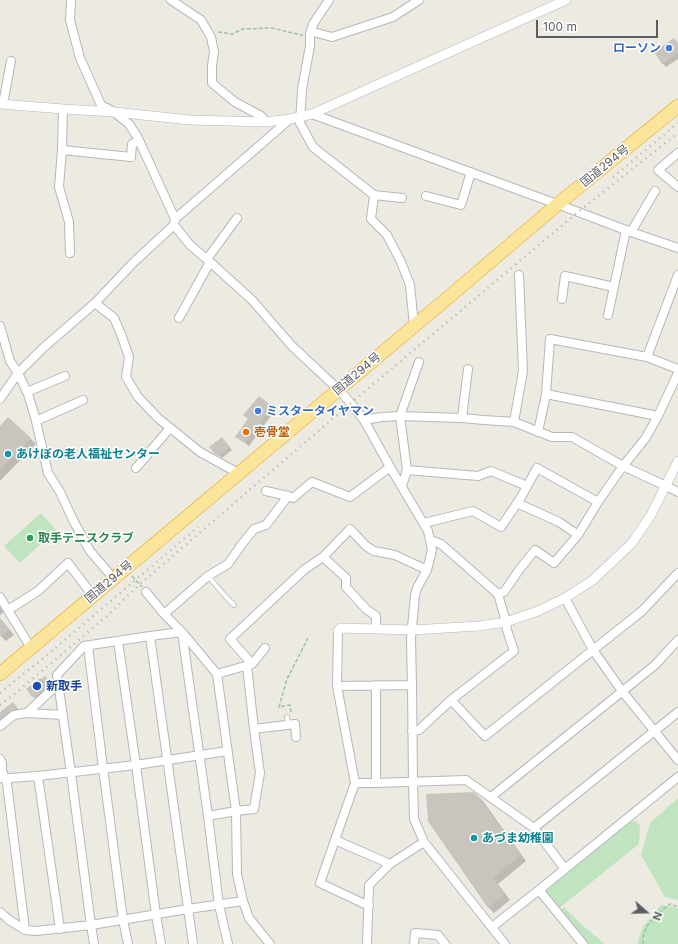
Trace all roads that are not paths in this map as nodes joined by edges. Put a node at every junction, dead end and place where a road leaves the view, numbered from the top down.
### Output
1 (71, 0) edge
2 (171, 0) edge
3 (329, 0) edge
4 (419, 0) edge
5 (566, 0) edge
6 (310, 34) junction
7 (11, 61) dead end
8 (2, 104) edge
9 (678, 106) edge
10 (63, 109) junction
11 (114, 112) junction
12 (312, 114) junction
13 (300, 116) junction
14 (290, 119) junction
15 (266, 122) junction
16 (139, 141) junction
17 (62, 150) junction
18 (678, 153) edge
19 (471, 172) junction
20 (678, 187) edge
21 (655, 191) dead end
22 (374, 195) junction
23 (426, 196) dead end
24 (402, 198) dead end
25 (558, 204) junction
26 (237, 218) dead end
27 (175, 222) junction
28 (628, 231) junction
29 (678, 248) edge
30 (70, 252) dead end
31 (209, 261) junction
32 (519, 275) dead end
33 (678, 275) edge
34 (614, 287) junction
35 (562, 299) dead end
36 (95, 303) junction
37 (608, 315) dead end
38 (179, 318) dead end
39 (0, 326) edge
40 (414, 326) junction
41 (647, 357) junction
42 (419, 362) dead end
43 (678, 368) edge
44 (468, 369) dead end
45 (18, 373) junction
46 (678, 373) edge
47 (65, 376) dead end
48 (339, 390) junction
49 (27, 392) junction
50 (546, 394) junction
51 (0, 399) edge
52 (83, 400) dead end
53 (400, 416) junction
54 (658, 416) junction
55 (462, 418) junction
56 (364, 420) junction
57 (36, 421) junction
58 (514, 422) junction
59 (170, 428) junction
60 (538, 432) junction
61 (678, 461) edge
62 (622, 466) junction
63 (390, 467) junction
64 (136, 468) dead end
65 (407, 470) junction
66 (238, 473) junction
67 (402, 486) junction
68 (527, 486) junction
69 (666, 486) junction
70 (266, 491) dead end
71 (678, 492) edge
72 (288, 496) junction
73 (517, 502) junction
74 (598, 502) junction
75 (424, 523) junction
76 (578, 534) junction
77 (430, 541) junction
78 (323, 557) junction
79 (427, 570) junction
80 (678, 573) edge
81 (208, 576) junction
82 (114, 579) junction
83 (146, 592) road end
84 (498, 594) junction
85 (93, 596) junction
86 (0, 597) edge
87 (565, 598) junction
88 (234, 605) dead end
89 (8, 610) junction
90 (164, 614) junction
91 (506, 622) junction
92 (376, 629) junction
93 (412, 630) junction
94 (338, 631) joint
95 (182, 632) junction
96 (150, 636) junction
97 (678, 640) edge
98 (118, 641) junction
99 (88, 646) junction
100 (31, 648) junction
101 (265, 648) dead end
102 (593, 650) junction
103 (249, 665) junction
104 (0, 674) edge
105 (217, 674) junction
106 (58, 684) junction
107 (412, 684) junction
108 (376, 685) junction
109 (337, 686) junction
110 (622, 691) junction
111 (451, 700) junction
112 (678, 712) edge
113 (27, 713) junction
114 (63, 715) junction
115 (0, 726) edge
116 (254, 729) junction
117 (412, 731) junction
118 (654, 731) junction
119 (296, 737) dead end
120 (227, 751) junction
121 (199, 756) junction
122 (0, 759) edge
123 (167, 760) junction
124 (678, 760) edge
125 (136, 765) junction
126 (103, 768) junction
127 (71, 772) junction
128 (38, 776) junction
129 (678, 777) edge
130 (2, 778) edge
131 (413, 782) junction
132 (355, 783) junction
133 (376, 783) junction
134 (491, 797) junction
135 (236, 811) junction
136 (208, 816) junction
137 (534, 828) junction
138 (335, 840) junction
139 (424, 842) junction
140 (390, 864) junction
141 (565, 869) junction
142 (539, 890) junction
143 (243, 901) junction
144 (218, 905) junction
145 (369, 906) junction
146 (188, 909) junction
147 (0, 912) edge
148 (156, 914) junction
149 (123, 920) junction
150 (91, 925) junction
151 (492, 927) junction
152 (60, 929) junction
153 (25, 930) junction
154 (229, 942) edge
155 (94, 944) edge
156 (128, 944) edge
157 (161, 944) edge
158 (193, 944) edge
159 (270, 944) edge
160 (367, 944) edge
161 (414, 944) edge
162 (445, 944) edge
163 (505, 944) edge
164 (584, 944) edge

1 - 11 street
2 - 15 street
3 - 6 street
4 - 6 street
5 - 12 street
6 - 13 street
7 - 8 street
8 - 10 street
9 - 25 highway, 国道294号
10 - 11 street
10 - 17 street
11 - 15 street
11 - 16 street
12 - 13 street
12 - 19 street
13 - 14 street
13 - 22 street
14 - 15 street
14 - 27 street
16 - 17 street
16 - 27 street
17 - 30 street
18 - 20 street
19 - 23 street
19 - 25 street
21 - 28 street
22 - 24 street
22 - 40 street
25 - 28 street
25 - 40 highway, 国道294号
26 - 31 street
27 - 31 street
27 - 36 street
28 - 29 street
28 - 34 street
31 - 38 street
31 - 48 street
32 - 58 street
33 - 41 street
34 - 35 street
34 - 37 street
36 - 45 street
36 - 59 street
39 - 45 street
40 - 48 highway, 国道294号
41 - 43 street
41 - 50 street
42 - 53 street
44 - 55 street
45 - 49 street
45 - 51 street
46 - 54 street
47 - 49 street
48 - 56 street
48 - 66 highway, 国道294号
49 - 57 street
50 - 54 street
50 - 60 street
52 - 57 street
53 - 55 street
53 - 56 street
53 - 65 street
54 - 62 street
55 - 58 street
56 - 63 street
57 - 82 street
58 - 60 street
59 - 64 street
59 - 66 street
60 - 62 street
61 - 69 street
62 - 69 street
62 - 74 street
63 - 67 street
63 - 72 street
65 - 67 street
65 - 68 street
66 - 82 highway, 国道294号
67 - 75 street
68 - 73 street
68 - 74 street
69 - 71 street
69 - 87 street
70 - 72 street
72 - 81 street
73 - 75 street
73 - 76 street
74 - 76 street
75 - 77 street
76 - 84 street
77 - 79 street
77 - 84 street
78 - 79 street
78 - 92 street
78 - 103 street
79 - 93 street
80 - 102 street
81 - 88 lane
81 - 90 street
82 - 85 highway, 国道294号
83 - 90 street
84 - 91 street
85 - 89 street
85 - 100 highway, 国道294号
86 - 89 street
87 - 91 street
87 - 102 street
89 - 100 street
90 - 95 street
91 - 93 street
91 - 111 street
92 - 93 street
92 - 94 street
93 - 107 street
94 - 109 street
95 - 96 street
95 - 105 street
95 - 121 street
96 - 98 street
96 - 123 street
97 - 110 street
98 - 99 street
98 - 125 street
99 - 106 street
99 - 126 street
100 - 104 highway, 国道294号
101 - 103 street
102 - 110 street
102 - 111 street
103 - 105 street
103 - 116 street
105 - 120 street
106 - 113 street
106 - 114 street
107 - 108 street
107 - 117 street
108 - 109 street
108 - 133 street
109 - 132 street
110 - 118 street
110 - 134 street
111 - 117 street
112 - 118 street
113 - 114 street
113 - 115 street
114 - 127 street
116 - 119 street
116 - 135 street
117 - 131 street
118 - 124 street
118 - 137 street
120 - 121 street
120 - 135 street
121 - 123 street
121 - 136 street
122 - 130 street
123 - 125 street
123 - 146 street
125 - 126 street
125 - 148 street
126 - 127 street
126 - 149 street
127 - 128 street
127 - 150 street
128 - 130 street
128 - 152 street
129 - 141 street
130 - 153 street
131 - 133 street
131 - 134 street
131 - 139 street
132 - 133 street
132 - 138 street
134 - 137 street
135 - 136 street
135 - 143 street
136 - 144 street
137 - 141 street
138 - 140 street
138 - 145 street
139 - 140 street
139 - 151 street
140 - 145 street
141 - 142 street
142 - 151 street
142 - 164 street
143 - 144 street
143 - 159 street
144 - 146 street
144 - 154 street
145 - 160 street
146 - 148 street
146 - 158 street
147 - 153 street
148 - 149 street
148 - 157 street
149 - 150 street
149 - 156 street
150 - 152 street
150 - 155 street
151 - 163 street
152 - 153 street
161 - 162 street

